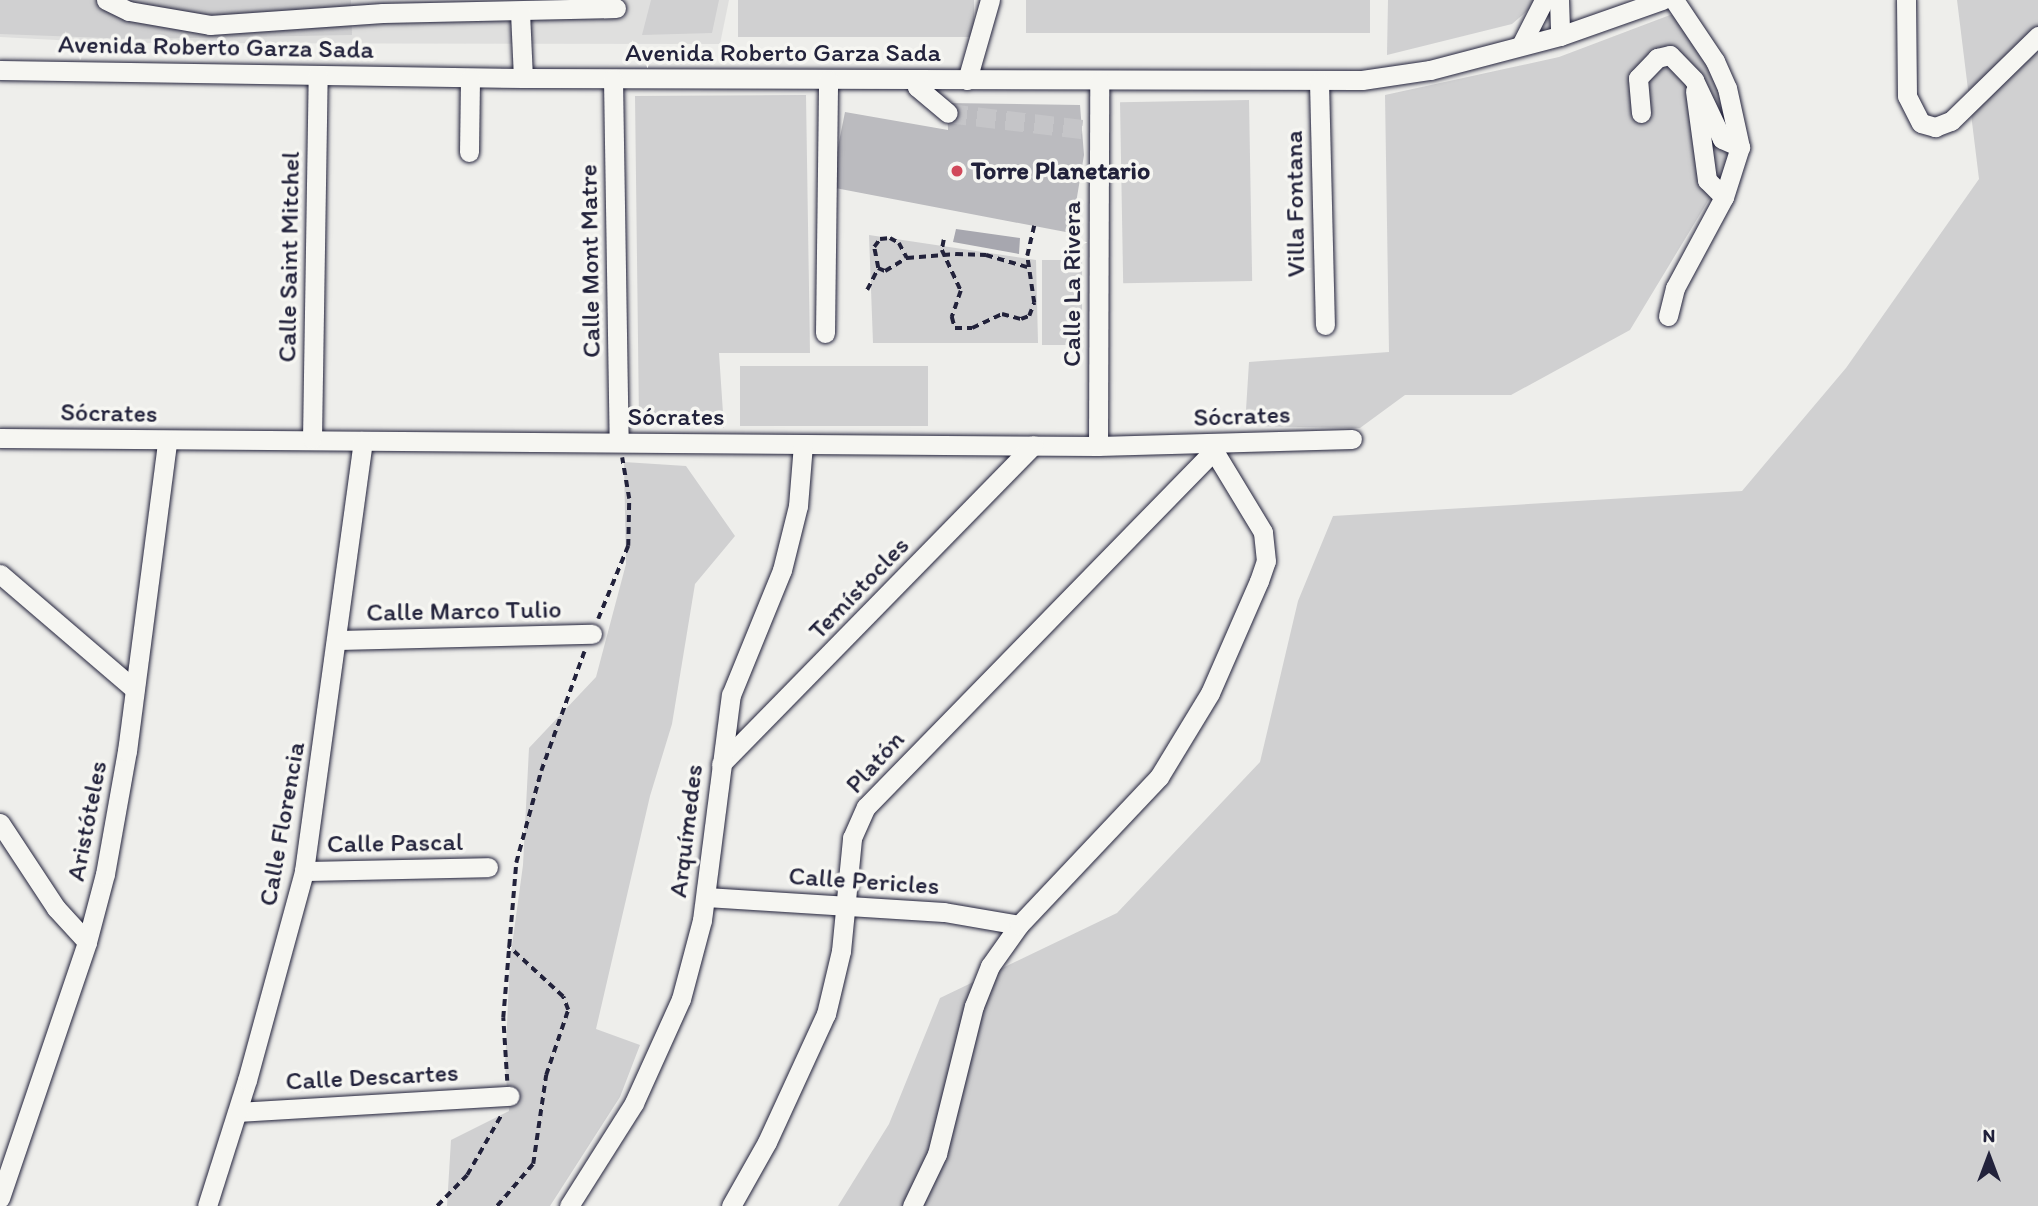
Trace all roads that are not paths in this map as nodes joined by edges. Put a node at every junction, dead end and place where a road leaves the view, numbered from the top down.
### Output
1 (106, 0) edge
2 (990, 0) edge
3 (1544, 0) edge
4 (1559, 0) edge
5 (1662, 0) edge
6 (1674, 0) edge
7 (1906, 0) edge
8 (378, 7) edge
9 (616, 8) dead end
10 (520, 12) junction
11 (1560, 36) junction
12 (2038, 36) edge
13 (1521, 45) junction
14 (0, 70) edge
15 (317, 75) junction
16 (470, 78) junction
17 (523, 78) junction
18 (613, 79) junction
19 (828, 80) junction
20 (916, 80) junction
21 (967, 80) junction
22 (1694, 80) junction
23 (1099, 81) junction
24 (1318, 82) junction
25 (948, 113) tunnel mouth
26 (1641, 113) dead end
27 (1731, 143) junction
28 (469, 152) dead end
29 (1707, 180) junction
30 (1724, 197) junction
31 (1668, 316) dead end
32 (1325, 324) dead end
33 (825, 333) dead end
34 (0, 438) edge
35 (312, 439) junction
36 (1352, 439) dead end
37 (167, 440) junction
38 (363, 441) junction
39 (619, 443) junction
40 (803, 444) junction
41 (1032, 445) junction
42 (1098, 446) junction
43 (1213, 447) junction
44 (0, 574) edge
45 (592, 634) road end
46 (338, 640) junction
47 (134, 689) junction
48 (721, 764) junction
49 (0, 823) edge
50 (488, 867) dead end
51 (304, 871) junction
52 (706, 897) junction
53 (844, 905) junction
54 (1019, 925) junction
55 (87, 942) junction
56 (510, 1096) dead end
57 (238, 1112) junction
58 (5, 1163) edge
59 (0, 1198) edge
60 (206, 1206) edge
61 (569, 1206) edge
62 (731, 1206) edge
63 (912, 1206) edge

1 - 8 street
2 - 21 street
3 - 13 street
4 - 11 street
5 - 11 street, Avenida Roberto Garza Sada
6 - 27 street
7 - 12 street
8 - 10 street
9 - 10 street
10 - 17 street
11 - 13 street, Avenida Roberto Garza Sada
13 - 24 street, Avenida Roberto Garza Sada
14 - 15 street, Avenida Roberto Garza Sada
15 - 16 street, Avenida Roberto Garza Sada
15 - 35 street, Calle Saint Mitchel
16 - 17 street, Avenida Roberto Garza Sada
16 - 28 street
17 - 18 street, Avenida Roberto Garza Sada
18 - 19 street, Avenida Roberto Garza Sada
18 - 39 street, Calle Mont Matre
19 - 20 street, Avenida Roberto Garza Sada
19 - 33 street
20 - 21 street, Avenida Roberto Garza Sada
20 - 25 street
21 - 23 street, Avenida Roberto Garza Sada
22 - 26 street
22 - 27 street
22 - 29 street
23 - 24 street, Avenida Roberto Garza Sada
23 - 42 street, Calle La Rivera
24 - 32 street, Villa Fontana
27 - 29 street
27 - 30 street
29 - 30 street
30 - 31 street
34 - 37 street, Sócrates
35 - 37 street, Sócrates
35 - 38 street, Sócrates
36 - 43 street, Sócrates
37 - 47 street, Aristóteles
38 - 39 street, Sócrates
38 - 46 street, Calle Florencia
39 - 40 street, Sócrates
40 - 41 street, Sócrates
40 - 48 street, Arquímedes
41 - 42 street, Sócrates
41 - 48 street, Temístocles
42 - 43 street, Sócrates
43 - 53 street, Platón
43 - 54 street
44 - 47 street
45 - 46 street, Calle Marco Tulio
46 - 51 street, Calle Florencia
47 - 55 street, Aristóteles
48 - 52 street, Arquímedes
49 - 55 street
50 - 51 street, Calle Pascal
51 - 57 street, Calle Florencia
52 - 53 street, Calle Pericles
52 - 61 street, Arquímedes
53 - 54 street, Calle Pericles
53 - 62 street, Platón
54 - 63 street
55 - 58 street, Aristóteles
56 - 57 street, Calle Descartes
57 - 60 street, Calle Florencia
58 - 59 street, Aristóteles

